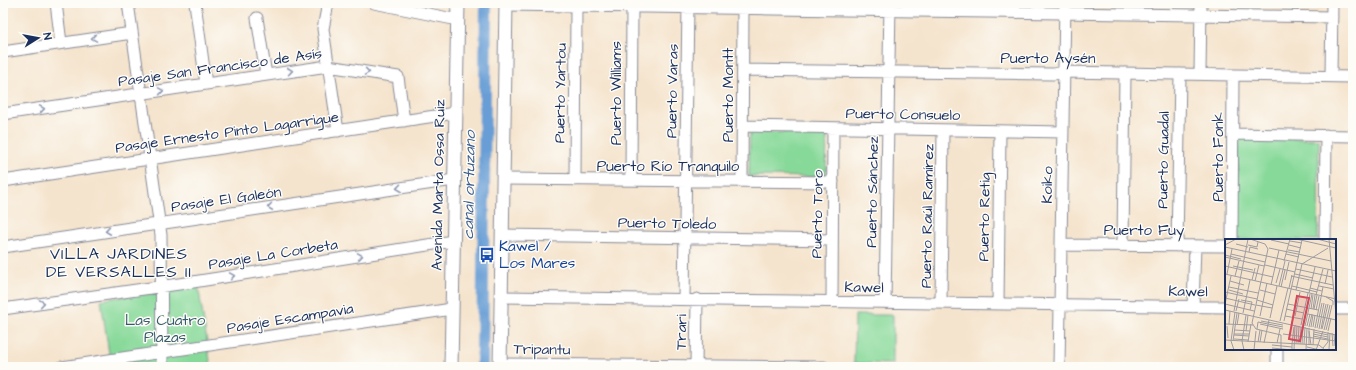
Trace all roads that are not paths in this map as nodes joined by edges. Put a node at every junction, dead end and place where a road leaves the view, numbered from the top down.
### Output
1 (56, 3) edge
2 (128, 3) edge
3 (195, 3) edge
4 (328, 3) edge
5 (376, 3) edge
6 (458, 3) edge
7 (1201, 3) edge
8 (1332, 3) edge
9 (506, 4) edge
10 (688, 5) edge
11 (576, 6) junction
12 (834, 6) edge
13 (632, 7) junction
14 (890, 7) edge
15 (945, 7) edge
16 (743, 8) junction
17 (1003, 8) edge
18 (1065, 8) edge
19 (1201, 16) junction
20 (1332, 17) junction
21 (257, 18) dead end
22 (458, 20) junction
23 (132, 32) junction
24 (61, 43) junction
25 (3, 52) edge
26 (328, 66) junction
27 (743, 70) junction
28 (889, 72) junction
29 (1064, 72) junction
30 (1125, 73) junction
31 (1180, 74) junction
32 (1200, 74) junction
33 (266, 75) junction
34 (1233, 75) junction
35 (1331, 76) junction
36 (1353, 77) edge
37 (206, 84) junction
38 (141, 94) junction
39 (456, 113) junction
40 (3, 114) edge
41 (404, 121) junction
42 (743, 126) junction
43 (833, 128) junction
44 (888, 129) junction
45 (943, 130) junction
46 (338, 131) junction
47 (1000, 131) junction
48 (1063, 132) junction
49 (1233, 134) junction
50 (1326, 135) junction
51 (1353, 136) edge
52 (150, 159) junction
53 (503, 179) junction
54 (454, 180) junction
55 (574, 180) junction
56 (631, 180) junction
57 (3, 181) edge
58 (686, 181) junction
59 (742, 181) junction
60 (833, 182) junction
61 (159, 224) junction
62 (502, 235) junction
63 (685, 238) junction
64 (1232, 239) edge
65 (1325, 239) edge
66 (832, 240) junction
67 (453, 241) junction
68 (1061, 245) junction
69 (1123, 245) junction
70 (1177, 246) junction
71 (1195, 246) junction
72 (1225, 246) edge
73 (3, 247) edge
74 (162, 286) junction
75 (501, 297) junction
76 (684, 299) junction
77 (697, 300) junction
78 (832, 301) junction
79 (885, 302) junction
80 (941, 303) junction
81 (998, 304) junction
82 (1060, 305) junction
83 (1193, 307) junction
84 (1225, 307) edge
85 (1336, 308) edge
86 (3, 309) edge
87 (452, 309) junction
88 (1353, 309) edge
89 (1278, 350) edge
90 (162, 352) junction
91 (500, 365) edge
92 (696, 366) junction
93 (62, 367) edge
94 (162, 367) edge
95 (450, 367) edge
96 (824, 367) edge
97 (1060, 367) edge
98 (1277, 367) edge

1 - 24 street
2 - 23 street
3 - 37 street
4 - 26 street
5 - 22 street
6 - 22 street, Avenida Marta Ossa Ruiz
7 - 19 street
8 - 20 street
9 - 11 street
9 - 53 street
10 - 13 street
10 - 16 street
10 - 58 street, Puerto Varas
11 - 13 street
11 - 55 street, Puerto Yartou
12 - 14 street
12 - 16 street
13 - 56 street, Puerto Williams
14 - 15 street
14 - 28 street, Puerto Sánchez
15 - 17 street
16 - 27 street, Puerto Montt
17 - 18 street
18 - 19 street
18 - 29 street, Koiko
19 - 20 street
19 - 32 street
20 - 35 street
21 - 33 street
22 - 39 street, Avenida Marta Ossa Ruiz
23 -> 24 street
23 - 38 street
24 - 25 street
33 -> 26 street, Pasaje San Francisco de Asís
26 -> 41 street, Pasaje San Francisco de Asís
26 - 46 street
27 - 28 street, Puerto Aysén
27 - 42 street, Puerto Montt
28 - 29 street, Puerto Aysén
28 - 44 street, Puerto Sánchez
29 - 30 street, Puerto Aysén
29 - 48 street, Koiko
30 - 31 street, Puerto Aysén
30 - 69 street
31 - 32 street, Puerto Aysén
31 - 70 street, Puerto Guadal
32 - 34 street, Puerto Aysén
33 - 37 street, Pasaje San Francisco de Asís
34 - 35 street, Puerto Aysén
34 - 49 street, Puerto Fonk
35 - 36 street, Puerto Aysén
38 -> 37 street, Pasaje San Francisco de Asís
40 -> 38 street, Pasaje San Francisco de Asís
38 - 52 street
39 - 41 street, Pasaje Ernesto Pinto Lagarrigue
39 - 54 street, Avenida Marta Ossa Ruiz
41 - 46 street, Pasaje Ernesto Pinto Lagarrigue
42 - 43 street, Puerto Consuelo
42 - 59 street, Puerto Montt
43 - 44 street, Puerto Consuelo
43 - 60 street, Puerto Toro
44 - 45 street, Puerto Consuelo
44 - 79 street, Puerto Sánchez
45 - 47 street, Puerto Consuelo
45 - 80 street, Puerto Raúl Ramírez
46 - 52 street, Pasaje Ernesto Pinto Lagarrigue
47 - 48 street, Puerto Consuelo
47 - 81 street, Puerto Retig
48 - 68 street, Koiko
49 - 50 street
49 - 64 street, Puerto Fonk
50 - 51 street
50 - 65 street
52 - 57 street, Pasaje Ernesto Pinto Lagarrigue
52 - 61 street
53 - 55 street, Puerto Río Tranquilo
53 - 62 street
54 -> 61 street, Pasaje El Galeón
54 - 67 street, Avenida Marta Ossa Ruiz
55 - 56 street, Puerto Río Tranquilo
56 - 58 street, Puerto Río Tranquilo
58 - 59 street, Puerto Río Tranquilo
58 - 63 street, Puerto Varas
59 - 60 street, Puerto Río Tranquilo
60 - 66 street, Puerto Toro
61 -> 73 street, Pasaje El Galeón
61 - 74 street
62 - 63 street, Puerto Toledo
62 - 75 street
63 - 66 street, Puerto Toledo
63 - 76 street, Puerto Varas
66 - 78 street, Puerto Toro
74 -> 67 street, Pasaje La Corbeta
67 - 87 street, Avenida Marta Ossa Ruiz
68 - 69 street, Puerto Fuy
68 - 82 street, Koiko
69 - 70 street, Puerto Fuy
70 - 71 street, Puerto Fuy
71 - 72 street, Puerto Fuy
71 - 83 street
86 -> 74 street, Pasaje La Corbeta
74 - 90 street
75 - 76 street, Kawel
75 - 91 street
76 - 77 street, Kawel
77 - 78 street, Kawel
77 - 92 street, Trari
78 - 79 street, Kawel
79 - 80 street, Kawel
80 - 81 street, Kawel
81 - 82 street, Kawel
82 - 83 street, Kawel
82 - 97 street, Koiko
83 - 84 street, Kawel
85 - 88 street
87 - 90 street, Pasaje Escampavia
87 - 95 street, Avenida Marta Ossa Ruiz
89 - 98 street
90 - 93 street, Pasaje Escampavia
90 - 94 street
91 - 92 street, Tripantu
92 - 96 street, Tripantu

